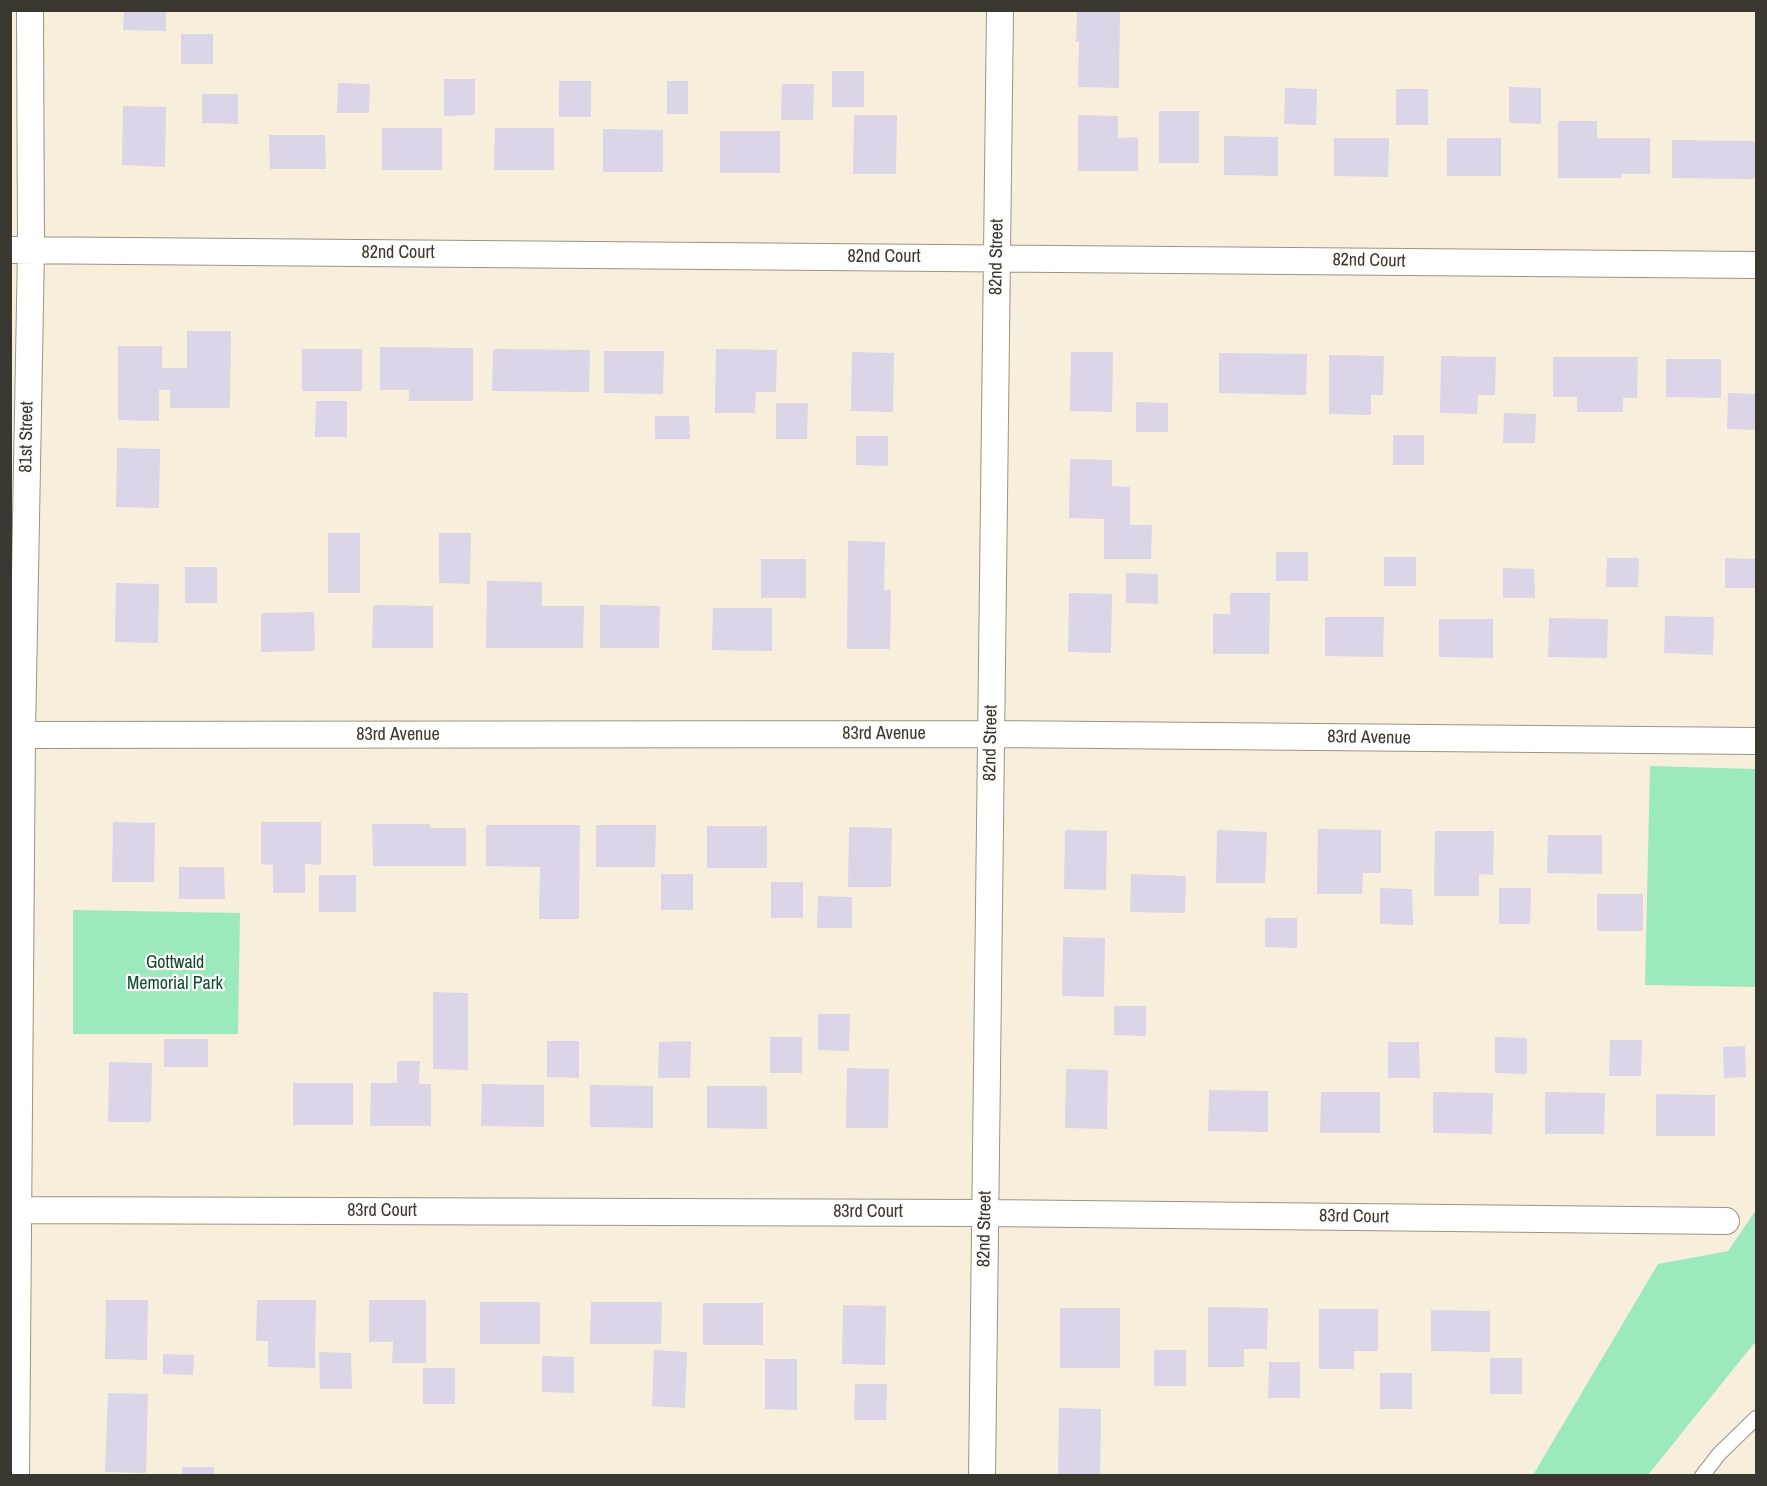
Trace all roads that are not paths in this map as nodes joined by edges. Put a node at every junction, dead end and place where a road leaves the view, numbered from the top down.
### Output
1 (30, 10) edge
2 (1000, 10) edge
3 (21, 250) edge
4 (997, 258) junction
5 (1756, 265) edge
6 (991, 734) junction
7 (16, 735) edge
8 (1756, 741) edge
9 (14, 1210) edge
10 (985, 1213) junction
11 (1726, 1221) dead end
12 (1756, 1418) edge
13 (16, 1476) edge
14 (982, 1476) edge
15 (1702, 1476) edge

1 - 3 street, 81st Street
2 - 4 street, 82nd Street
3 - 4 street, 82nd Court
3 - 7 street, 81st Street
4 - 5 street, 82nd Court
4 - 6 street, 82nd Street
6 - 7 street, 83rd Avenue
6 - 8 street, 83rd Avenue
6 - 10 street, 82nd Street
7 - 9 street, 81st Street
9 - 10 street, 83rd Court
9 - 13 street, 81st Street
10 - 11 street, 83rd Court
10 - 14 street, 82nd Street
12 - 15 lane

